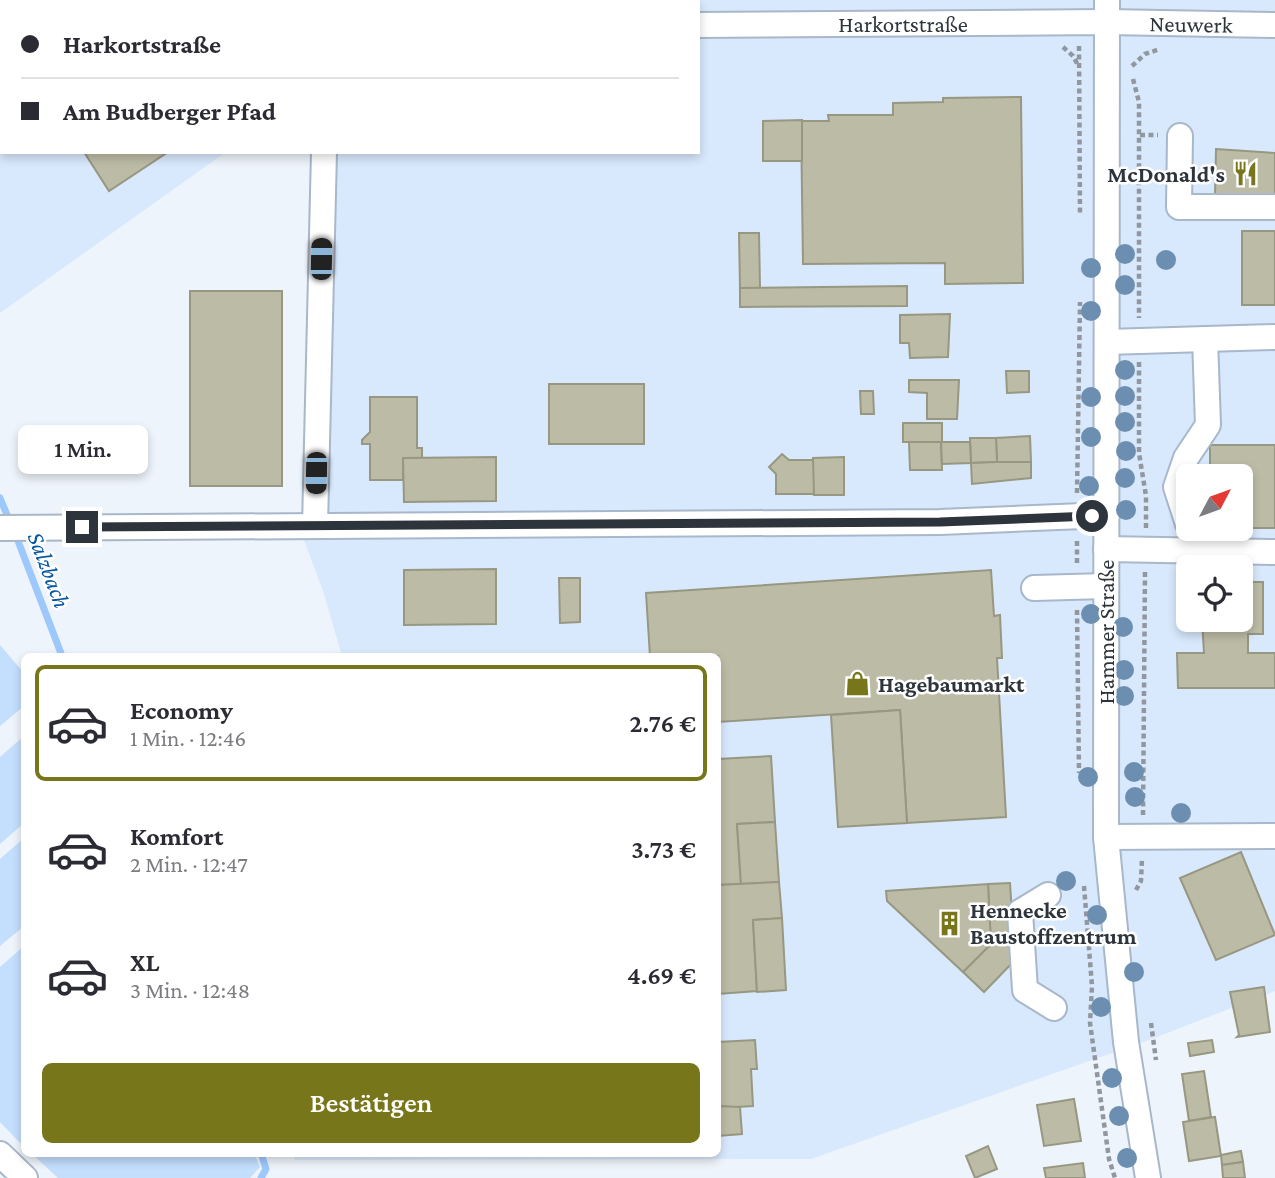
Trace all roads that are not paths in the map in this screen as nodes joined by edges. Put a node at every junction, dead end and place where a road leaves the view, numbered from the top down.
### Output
1 (1107, 11) edge
2 (700, 25) edge
3 (1275, 25) edge
4 (1180, 136) dead end
5 (324, 154) edge
6 (1275, 207) edge
7 (1275, 337) edge
8 (1205, 338) junction
9 (1107, 342) junction
10 (1184, 464) edge
11 (1107, 515) junction
12 (315, 527) junction
13 (0, 528) edge
14 (1176, 540) edge
15 (1219, 541) edge
16 (1106, 549) junction
17 (1275, 552) edge
18 (1106, 586) junction
19 (1034, 589) dead end
20 (1275, 836) edge
21 (1106, 837) junction
22 (1048, 895) dead end
23 (1054, 1008) dead end
24 (0, 1154) edge
25 (25, 1178) edge
26 (1149, 1178) edge

1 - 2 street, Harkortstraße
1 - 3 street, Neuwerk
1 - 9 street, Hammer Straße
4 - 6 street
5 - 12 street
7 - 8 street
8 - 9 street
8 - 10 street
9 - 11 street, Hammer Straße
11 - 12 street
11 - 16 street, Hammer Straße
12 - 13 street
14 - 16 street
15 - 17 street
16 - 18 street, Hammer Straße
18 - 19 street
18 - 21 street, Hammer Straße
20 - 21 street
21 - 26 street, Hammer Straße
22 - 23 street
24 - 25 street

